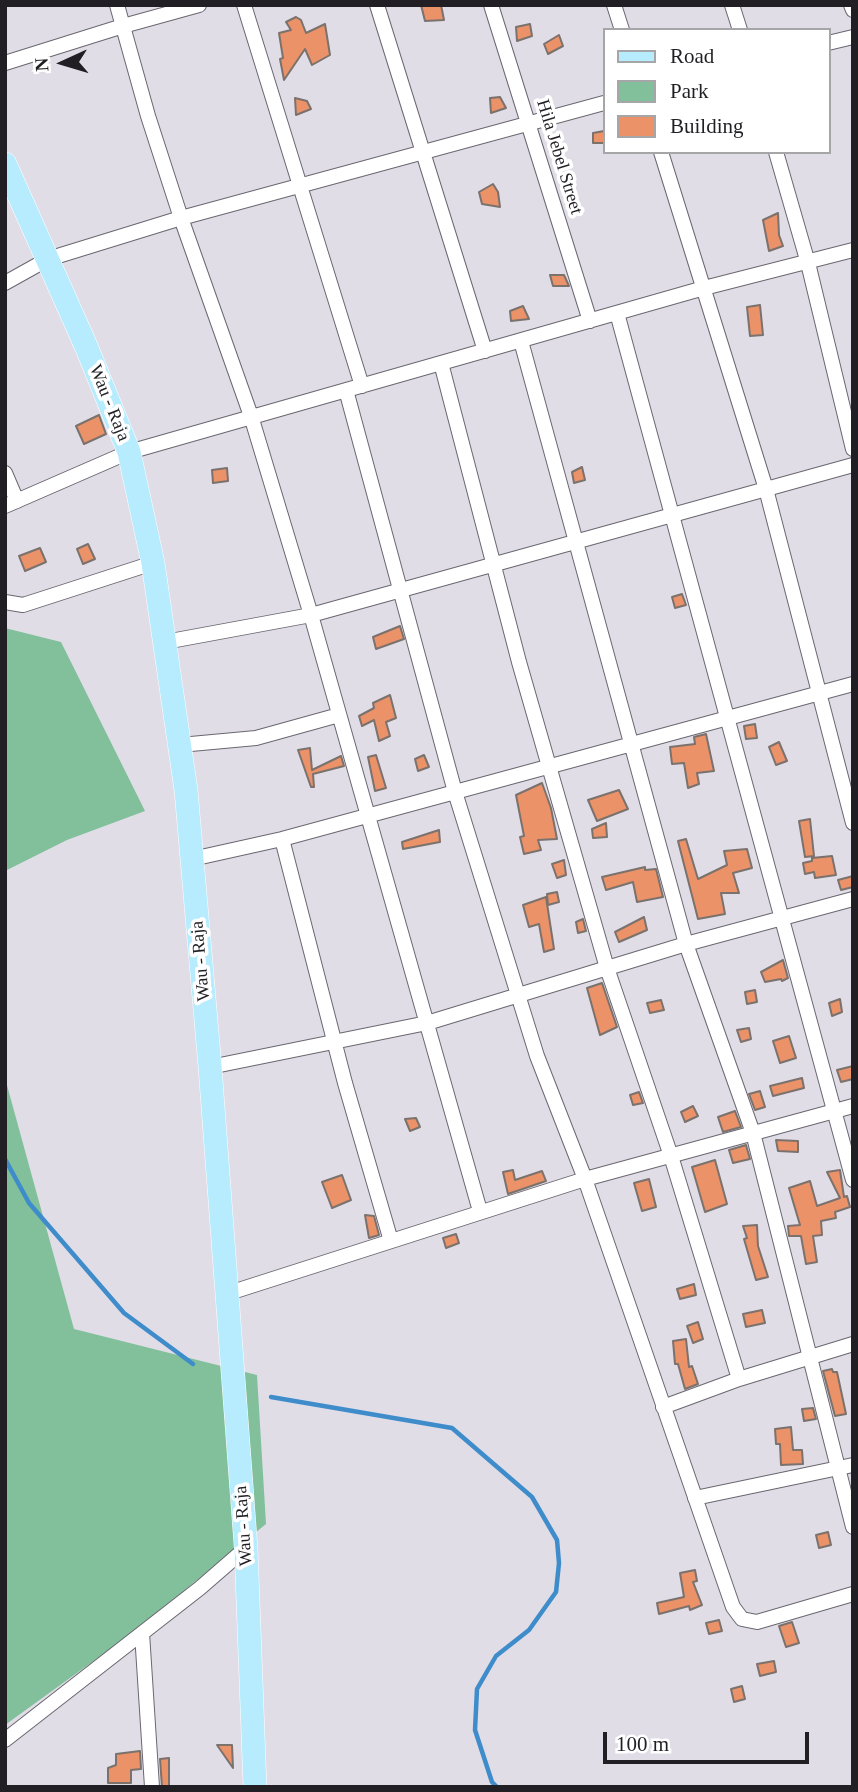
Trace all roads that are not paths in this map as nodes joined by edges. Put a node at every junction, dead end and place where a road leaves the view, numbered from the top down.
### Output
1 (117, 5) edge
2 (199, 5) edge
3 (244, 5) edge
4 (377, 5) edge
5 (491, 5) edge
6 (614, 5) edge
7 (732, 5) edge
8 (123, 26) junction
9 (621, 28) edge
10 (739, 28) edge
11 (853, 37) edge
12 (830, 43) edge
13 (5, 63) edge
14 (602, 104) edge
15 (528, 123) junction
16 (423, 151) junction
17 (662, 154) edge
18 (777, 154) edge
19 (5, 164) edge
20 (299, 184) junction
21 (181, 218) junction
22 (853, 250) edge
23 (48, 259) junction
24 (808, 263) junction
25 (5, 283) edge
26 (705, 288) junction
27 (617, 313) junction
28 (590, 321) junction
29 (521, 341) junction
30 (485, 351) junction
31 (441, 363) junction
32 (362, 386) junction
33 (346, 390) junction
34 (251, 416) junction
35 (853, 449) edge
36 (129, 452) junction
37 (853, 465) edge
38 (5, 473) edge
39 (766, 488) junction
40 (11, 503) edge
41 (672, 514) junction
42 (576, 541) junction
43 (153, 562) junction
44 (494, 564) junction
45 (400, 590) junction
46 (5, 602) edge
47 (312, 615) junction
48 (165, 642) junction
49 (853, 684) edge
50 (819, 693) junction
51 (339, 715) junction
52 (727, 718) junction
53 (632, 744) junction
54 (180, 745) junction
55 (549, 766) junction
56 (456, 792) junction
57 (367, 816) junction
58 (853, 822) edge
59 (282, 839) junction
60 (192, 859) junction
61 (853, 899) edge
62 (781, 917) junction
63 (686, 944) junction
64 (607, 968) junction
65 (519, 994) junction
66 (427, 1023) junction
67 (335, 1042) junction
68 (210, 1067) junction
69 (853, 1106) edge
70 (834, 1111) junction
71 (753, 1133) junction
72 (670, 1156) junction
73 (585, 1179) junction
74 (853, 1180) edge
75 (480, 1211) junction
76 (391, 1241) junction
77 (226, 1294) junction
78 (853, 1343) edge
79 (810, 1355) junction
80 (739, 1379) junction
81 (663, 1408) junction
82 (853, 1465) edge
83 (838, 1468) junction
84 (695, 1498) junction
85 (853, 1527) edge
86 (246, 1548) junction
87 (853, 1594) edge
88 (142, 1633) junction
89 (5, 1741) edge
90 (152, 1787) edge
91 (255, 1787) edge

1 - 8 street
2 - 8 street
3 - 20 street
4 - 16 street
5 - 15 street, Hila Jebel Street
6 - 9 street
7 - 10 street
8 - 13 street
8 - 21 street
11 - 12 street
14 - 15 street
15 - 16 street
15 - 28 street, Hila Jebel Street
16 - 20 street
16 - 30 street
17 - 26 street
18 - 24 street
19 - 23 main road, Wau - Raja
20 - 21 street
20 - 32 street
21 - 23 street
21 - 34 street
22 - 24 street
23 - 25 street
23 - 36 main road, Wau - Raja
24 - 26 street
24 - 35 street
26 - 27 street
26 - 39 street
27 - 28 street
27 - 41 street
28 - 29 street
29 - 30 street
29 - 42 street
30 - 31 street
31 - 32 street
31 - 44 street
32 - 33 street
33 - 34 street
33 - 45 street
34 - 36 street
34 - 47 street
36 - 40 street
36 - 43 main road, Wau - Raja
37 - 39 street
38 - 40 street
39 - 41 street
39 - 50 street
41 - 42 street
41 - 52 street
42 - 44 street
42 - 53 street
43 - 46 street
43 - 48 main road, Wau - Raja
44 - 45 street
44 - 55 street
45 - 47 street
45 - 56 street
47 - 48 street
47 - 51 street
48 - 54 main road, Wau - Raja
49 - 50 street
50 - 52 street
50 - 58 street
51 - 54 street
51 - 57 street
52 - 53 street
52 - 62 street
53 - 55 street
53 - 63 street
54 - 60 main road, Wau - Raja
55 - 56 street
55 - 64 street
56 - 57 street
56 - 65 street
57 - 59 street
57 - 66 street
59 - 60 street
59 - 67 street
60 - 68 main road, Wau - Raja
61 - 62 street
62 - 63 street
62 - 70 street
63 - 64 street
63 - 71 street
64 - 65 street
64 - 72 street
65 - 66 street
65 - 73 street
66 - 67 street
66 - 75 street
67 - 68 street
67 - 76 street
68 - 77 main road, Wau - Raja
69 - 70 street
70 - 71 street
70 - 74 street
71 - 72 street
71 - 79 street
72 - 73 street
72 - 80 street
73 - 75 street
73 - 81 street
75 - 76 street
76 - 77 street
77 - 86 main road, Wau - Raja
78 - 79 street
79 - 80 street
79 - 83 street
80 - 81 street
81 - 84 street
82 - 83 street
83 - 84 street
83 - 85 street
84 - 87 street
86 - 88 street
86 - 91 main road, Wau - Raja
88 - 89 street
88 - 90 street

